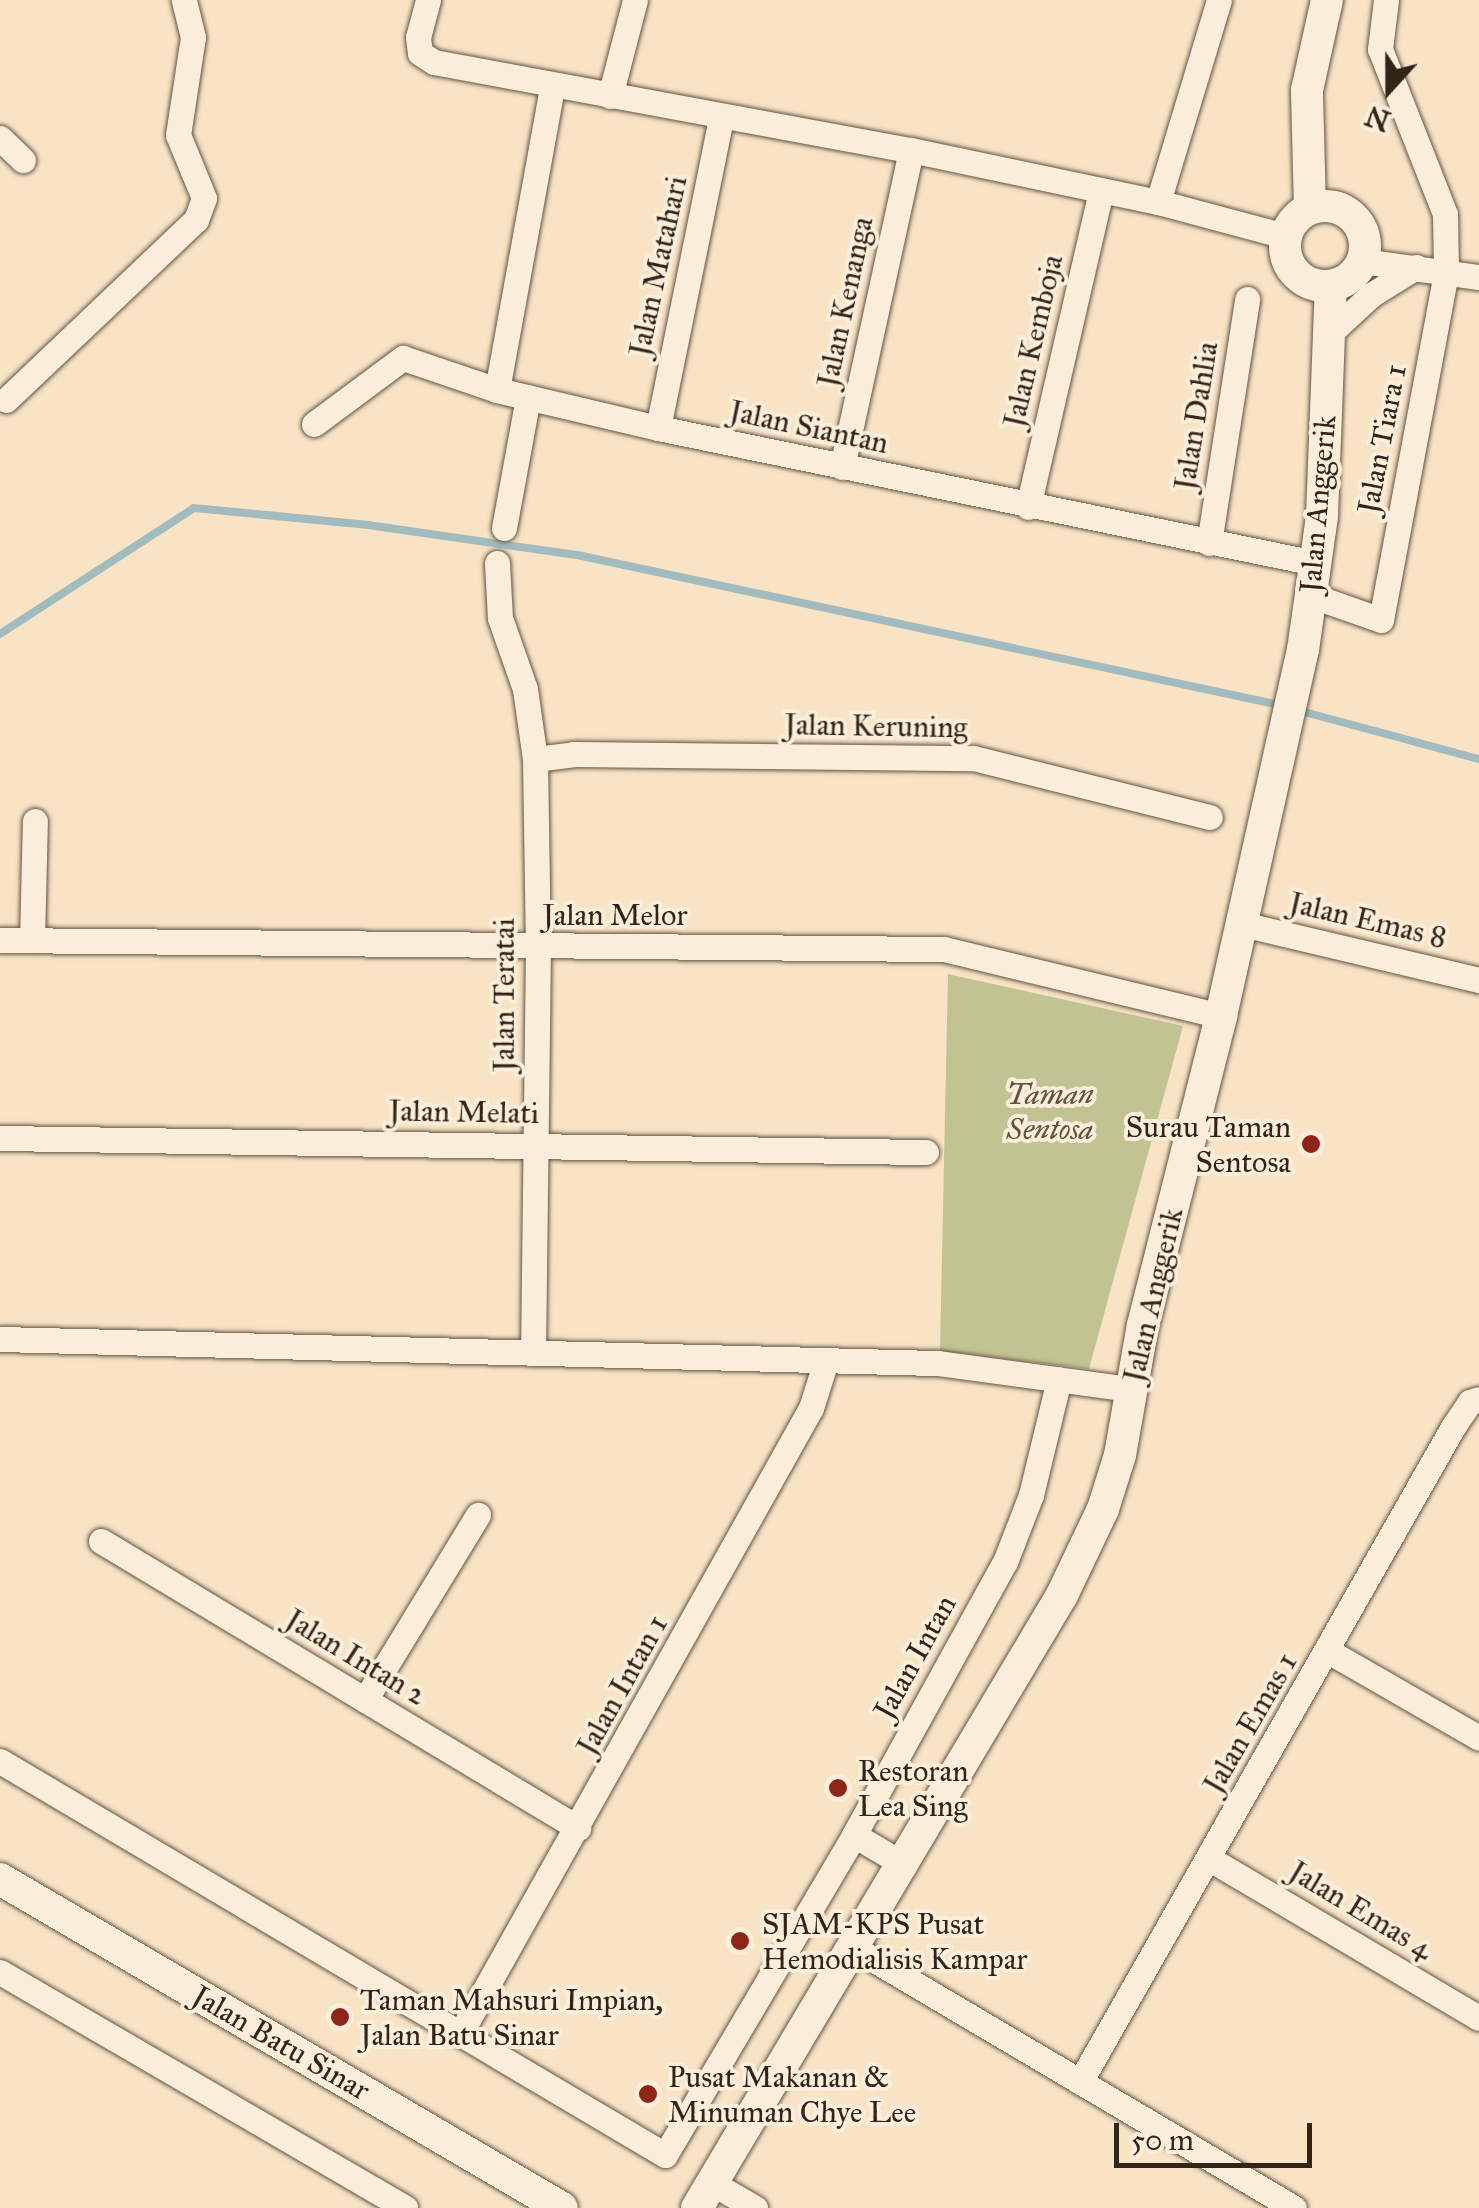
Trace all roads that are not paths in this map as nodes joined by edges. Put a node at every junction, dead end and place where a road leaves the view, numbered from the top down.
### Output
1 (184, 0) edge
2 (428, 0) edge
3 (635, 0) edge
4 (1219, 0) edge
5 (1327, 0) edge
6 (1386, 0) edge
7 (552, 87) junction
8 (610, 96) junction
9 (721, 117) junction
10 (0, 138) edge
11 (911, 150) junction
12 (23, 160) dead end
13 (1101, 190) junction
14 (1158, 202) junction
15 (1310, 208) junction
16 (1285, 236) junction
17 (1362, 261) junction
18 (1416, 267) junction
19 (1446, 271) junction
20 (1479, 277) edge
21 (1332, 286) junction
22 (1247, 299) dead end
23 (1331, 332) junction
24 (496, 390) junction
25 (528, 397) junction
26 (6, 400) dead end
27 (314, 424) dead end
28 (658, 428) junction
29 (842, 466) junction
30 (1028, 507) junction
31 (504, 528) dead end
32 (1209, 542) junction
33 (497, 563) dead end
34 (1313, 579) junction
35 (1381, 620) joint
36 (535, 758) junction
37 (1210, 817) dead end
38 (36, 821) dead end
39 (1242, 924) junction
40 (0, 940) edge
41 (32, 940) junction
42 (538, 947) junction
43 (1479, 980) edge
44 (1221, 1016) junction
45 (0, 1138) edge
46 (536, 1146) junction
47 (926, 1152) dead end
48 (0, 1339) edge
49 (533, 1352) junction
50 (826, 1360) junction
51 (1059, 1379) junction
52 (1131, 1389) junction
53 (1479, 1399) edge
54 (478, 1515) dead end
55 (101, 1541) dead end
56 (1328, 1651) junction
57 (364, 1700) junction
58 (1479, 1738) edge
59 (0, 1760) edge
60 (578, 1828) junction
61 (854, 1835) junction
62 (1210, 1859) junction
63 (905, 1865) junction
64 (0, 1878) edge
65 (854, 1948) junction
66 (0, 1972) edge
67 (1479, 2018) edge
68 (460, 2034) junction
69 (1080, 2082) junction
70 (696, 2202) edge
71 (563, 2207) edge
72 (406, 2208) edge
73 (754, 2208) edge
74 (1294, 2208) edge

1 - 26 street
2 - 7 street
3 - 8 street
4 - 14 street
5 - 15 street
6 - 19 street, Jalan Tiara 1
7 - 8 street
7 - 24 street
8 - 9 street
9 - 11 street
9 - 28 street, Jalan Matahari
10 - 12 street
11 - 13 street
11 - 29 street, Jalan Kenanga
13 - 14 street
13 - 30 street, Jalan Kemboja
14 - 16 street
15 - 16 street
15 - 17 street
16 - 21 street
17 - 18 street
17 - 21 street
18 - 19 street
18 - 23 street
19 - 20 street
19 - 35 street, Jalan Tiara 1
21 - 23 street, Jalan Anggerik
22 - 32 street, Jalan Dahlia
23 - 34 street, Jalan Anggerik
24 - 25 street, Jalan Siantan
24 - 27 street, Jalan Siantan
25 - 28 street, Jalan Siantan
25 - 31 street
28 - 29 street, Jalan Siantan
29 - 30 street, Jalan Siantan
30 - 32 street, Jalan Siantan
32 - 34 street, Jalan Siantan
33 - 36 street, Jalan Teratai
34 - 35 street, Jalan Siantan
34 - 39 street, Jalan Anggerik
36 - 37 street, Jalan Keruning
36 - 42 street, Jalan Teratai
38 - 41 street
39 - 43 street, Jalan Emas 8
39 - 44 street, Jalan Anggerik
40 - 41 street, Jalan Melor
41 - 42 street, Jalan Melor
42 - 44 street, Jalan Melor
42 - 46 street, Jalan Teratai
44 - 52 street, Jalan Anggerik
45 - 46 street, Jalan Melati
46 - 47 street, Jalan Melati
46 - 49 street, Jalan Teratai
48 - 49 street
49 - 50 street
50 - 51 street
50 - 60 street, Jalan Intan 1
51 - 52 street
51 - 61 street, Jalan Intan
52 - 63 street, Jalan Anggerik
53 - 56 street, Jalan Emas 1
54 - 57 street
55 - 57 street, Jalan Intan 2
56 - 58 street
56 - 62 street, Jalan Emas 1
57 - 60 street, Jalan Intan 2
59 - 68 street
60 - 68 street, Jalan Intan 1
61 - 63 street
61 - 68 street, Jalan Intan
62 - 67 street, Jalan Emas 4
62 - 69 street, Jalan Emas 1
63 - 65 street, Jalan Anggerik
64 - 71 street, Jalan Batu Sinar
65 - 69 street
65 - 70 street, Jalan Anggerik
66 - 72 street
69 - 74 street
70 - 73 street

